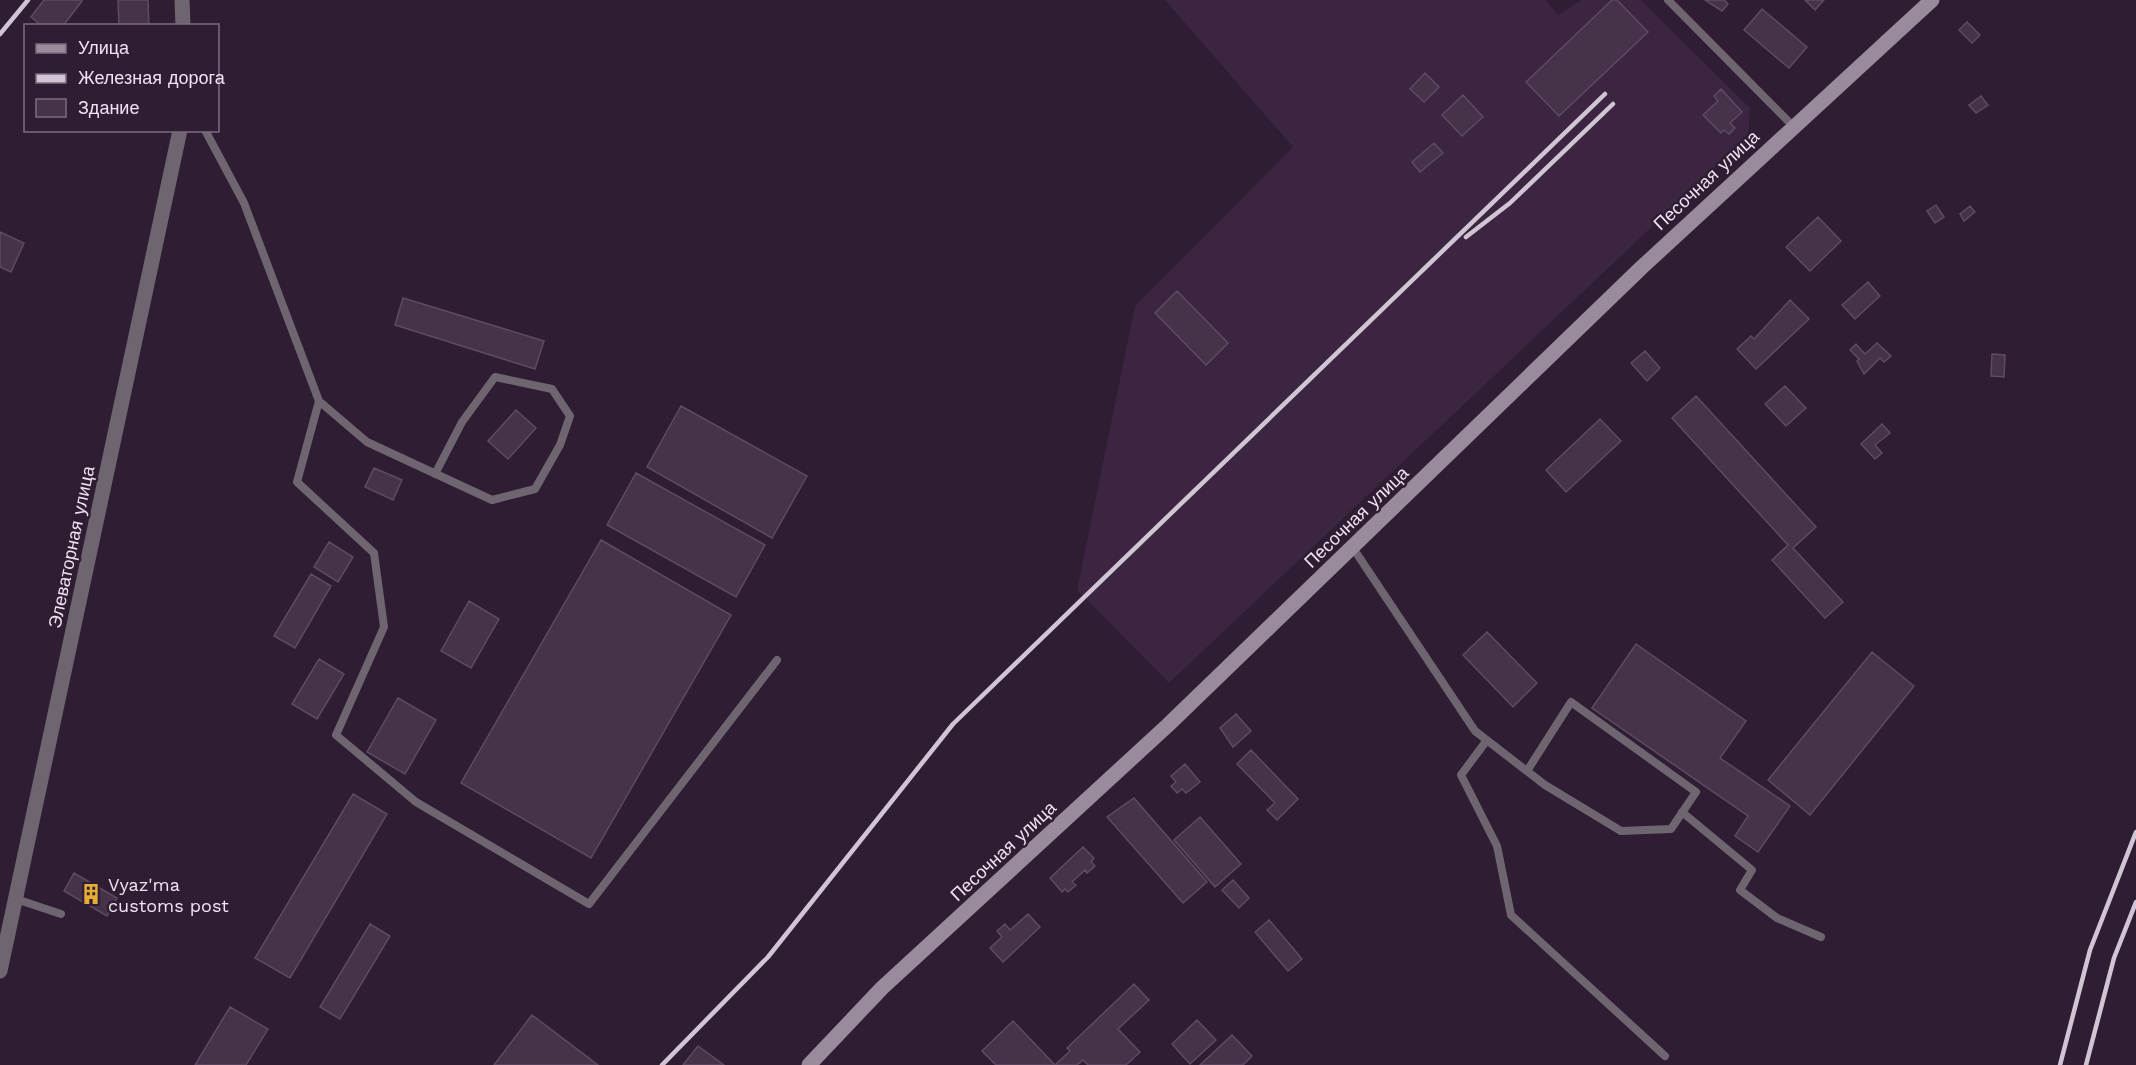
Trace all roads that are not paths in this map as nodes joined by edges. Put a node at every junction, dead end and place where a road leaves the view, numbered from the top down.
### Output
1 (182, 0) edge
2 (1668, 0) edge
3 (1932, 0) edge
4 (183, 24) edge
5 (1793, 126) junction
6 (180, 132) edge
7 (206, 132) edge
8 (319, 401) junction
9 (435, 474) junction
10 (1353, 548) junction
11 (777, 660) dead end
12 (1487, 740) junction
13 (1527, 771) junction
14 (1682, 812) junction
15 (16, 898) junction
16 (61, 914) dead end
17 (1821, 937) dead end
18 (0, 971) edge
19 (1665, 1056) dead end
20 (809, 1065) edge

1 - 4 street
2 - 5 lane
3 - 5 street, Песочная улица
5 - 10 street, Песочная улица
6 - 15 street, Элеваторная улица
7 - 8 lane
8 - 9 lane
8 - 11 lane
9 - 9 lane
10 - 12 lane
10 - 20 street, Песочная улица
12 - 13 lane
12 - 19 lane
13 - 14 lane
13 - 14 lane
14 - 17 lane
15 - 16 lane
15 - 18 street, Элеваторная улица

